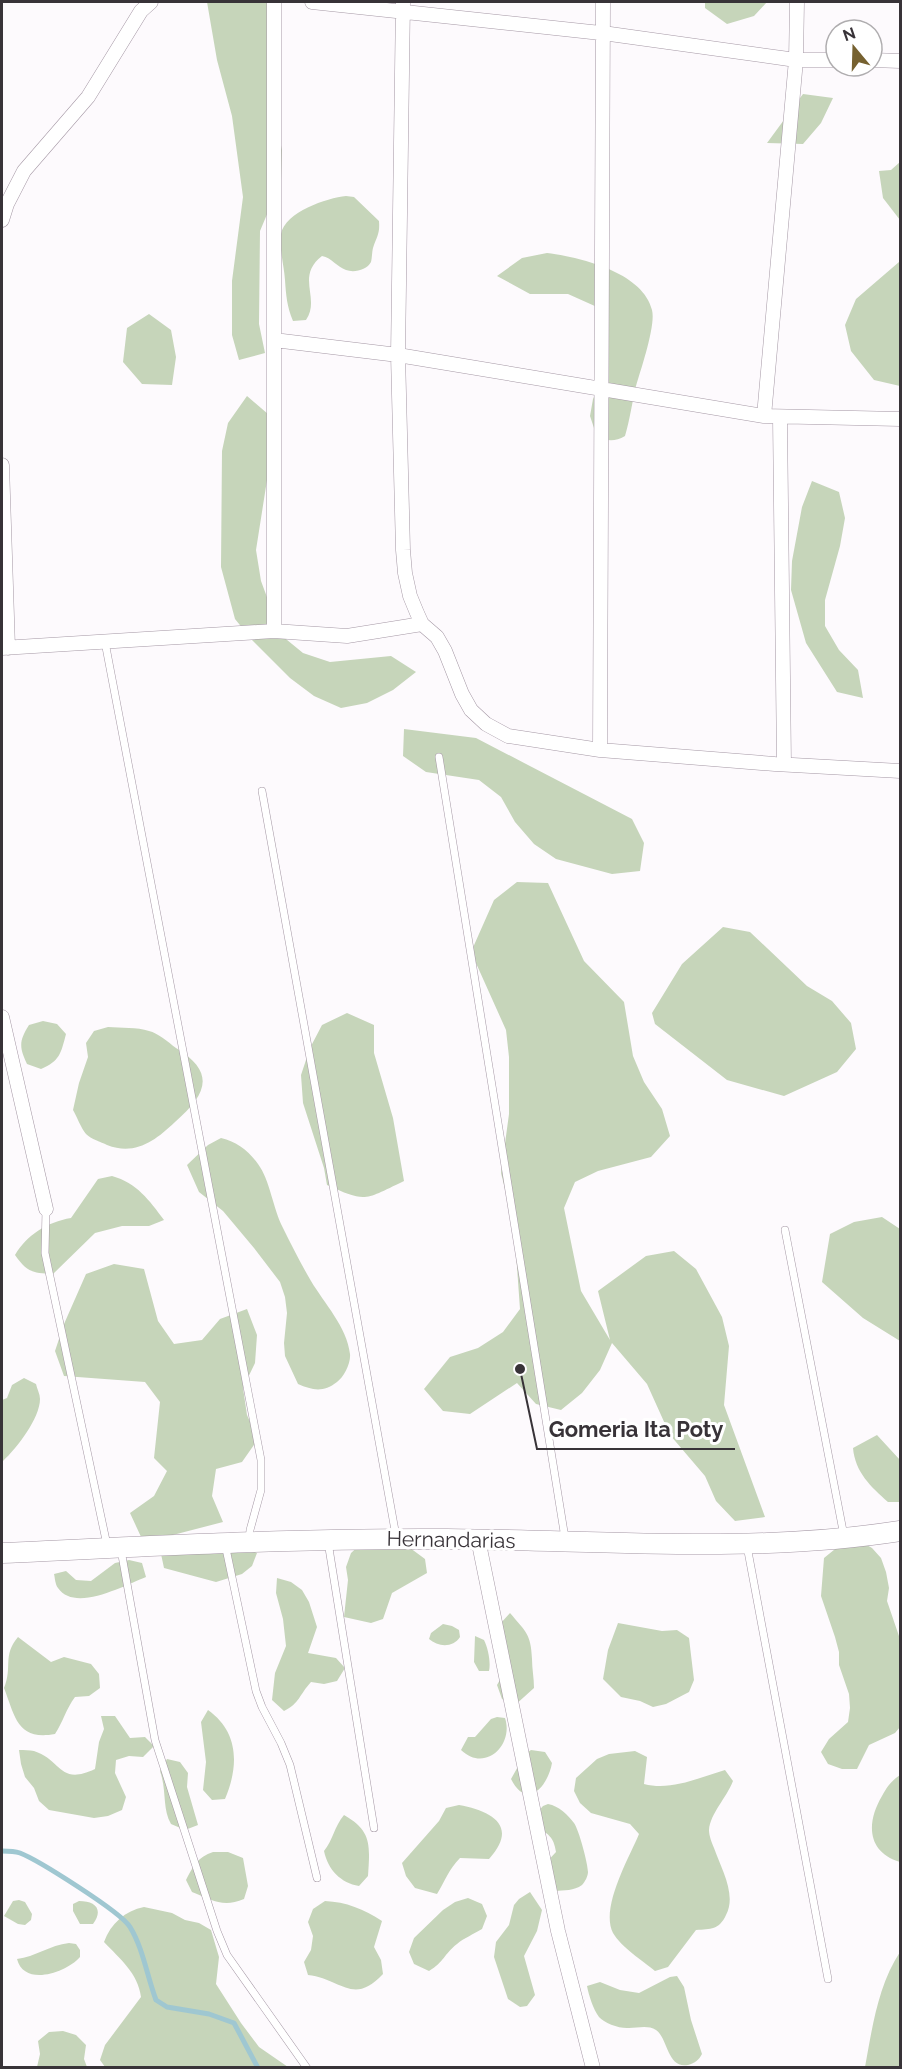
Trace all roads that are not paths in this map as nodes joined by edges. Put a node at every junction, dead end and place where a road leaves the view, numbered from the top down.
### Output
1 (151, 2) edge
2 (274, 2) edge
3 (312, 2) edge
4 (603, 2) edge
5 (797, 2) edge
6 (403, 7) edge
7 (602, 34) junction
8 (796, 60) junction
9 (824, 60) edge
10 (884, 60) edge
11 (900, 61) edge
12 (2, 220) edge
13 (274, 340) junction
14 (398, 355) junction
15 (600, 390) junction
16 (764, 416) junction
17 (780, 418) junction
18 (900, 419) edge
19 (2, 465) edge
20 (422, 624) junction
21 (274, 631) junction
22 (105, 642) junction
23 (5, 648) edge
24 (600, 750) junction
25 (439, 757) dead end
26 (784, 764) junction
27 (900, 771) edge
28 (262, 791) dead end
29 (2, 1017) edge
30 (46, 1209) joint
31 (785, 1230) dead end
32 (900, 1532) edge
33 (396, 1538) junction
34 (327, 1539) junction
35 (478, 1539) junction
36 (844, 1539) junction
37 (249, 1541) junction
38 (565, 1541) junction
39 (225, 1542) junction
40 (746, 1544) junction
41 (114, 1547) junction
42 (2, 1553) edge
43 (374, 1828) dead end
44 (317, 1878) dead end
45 (828, 1979) dead end
46 (307, 2067) edge
47 (592, 2067) edge

1 - 12 street
2 - 13 street
3 - 6 street
4 - 7 street
5 - 8 street
6 - 7 street
6 - 14 street
7 - 8 street
7 - 15 street
8 - 9 street
8 - 16 street
10 - 11 street
13 - 14 street
13 - 21 street
14 - 15 street
14 - 20 street
15 - 16 street
15 - 24 street
16 - 17 street
17 - 18 street
17 - 26 street
19 - 23 street
20 - 21 street
20 - 24 street
21 - 22 street
22 - 23 street
22 - 37 lane
24 - 26 street
25 - 38 lane
26 - 27 street
28 - 33 lane
29 - 30 street
30 - 41 lane
31 - 36 lane
32 - 36 street, Hernandarias
33 - 34 street, Hernandarias
33 - 35 street, Hernandarias
34 - 37 street, Hernandarias
34 - 43 lane
35 - 38 street, Hernandarias
35 - 47 street
36 - 40 street, Hernandarias
37 - 39 street, Hernandarias
38 - 40 street, Hernandarias
39 - 41 street, Hernandarias
39 - 44 lane
40 - 45 lane
41 - 42 street, Hernandarias
41 - 46 lane

